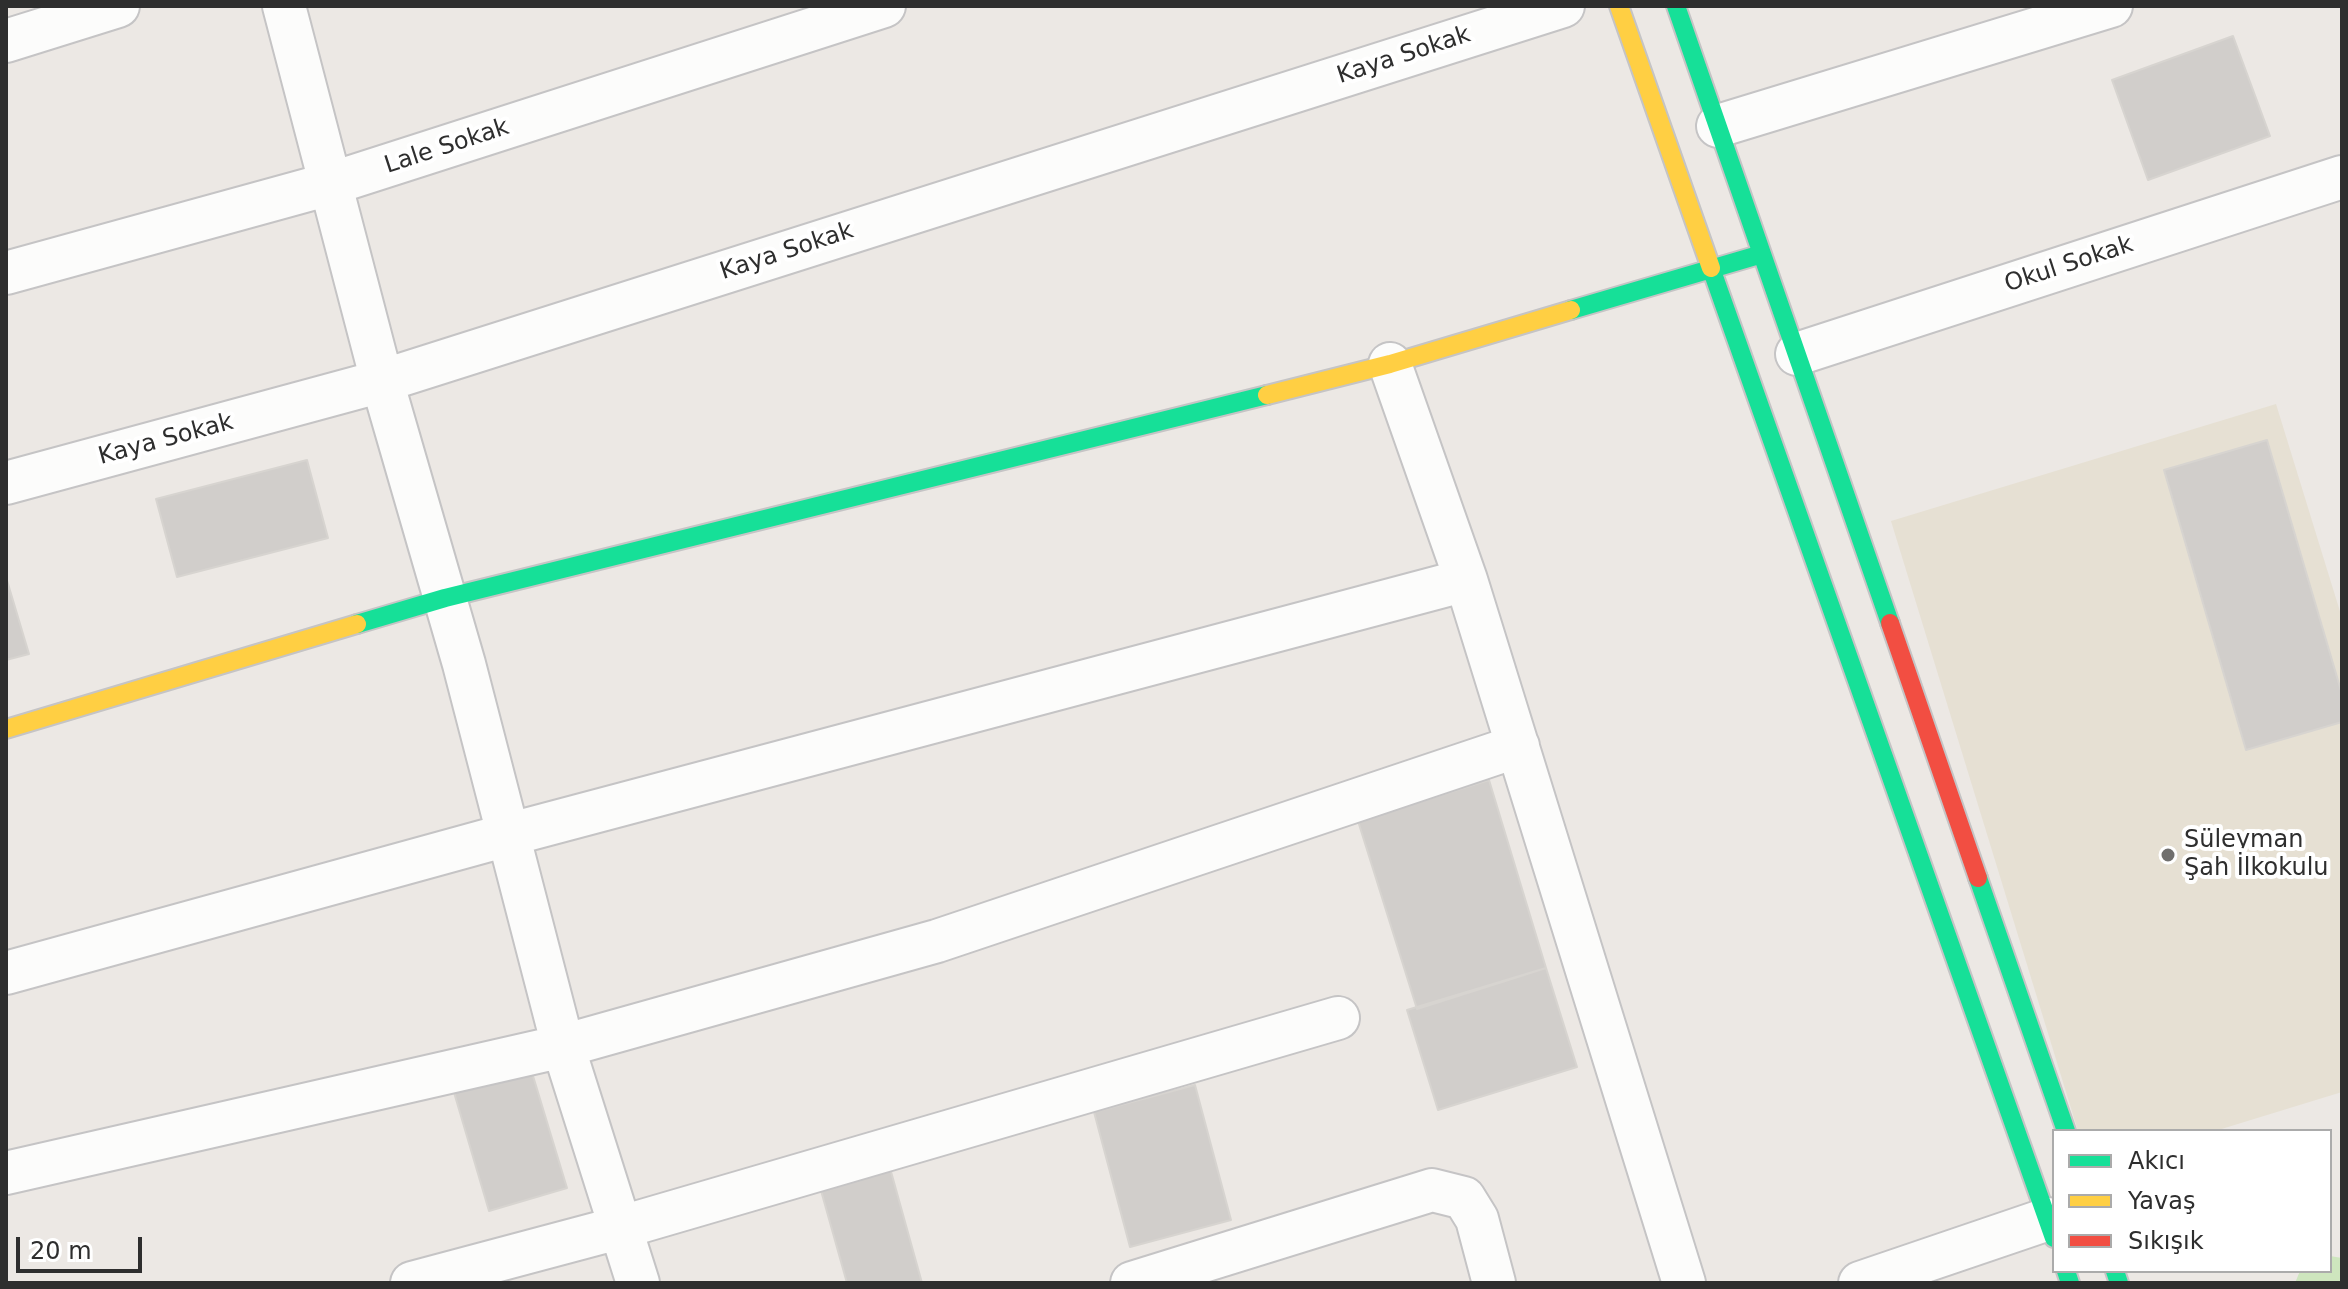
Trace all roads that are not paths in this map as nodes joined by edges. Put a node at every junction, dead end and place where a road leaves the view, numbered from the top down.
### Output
1 (118, 6) edge
2 (284, 6) edge
3 (884, 6) edge
4 (1563, 6) edge
5 (1619, 6) edge
6 (1676, 6) edge
7 (2111, 6) edge
8 (6, 41) edge
9 (1718, 126) junction
10 (333, 183) junction
11 (2340, 183) edge
12 (1762, 254) junction
13 (1711, 271) junction
14 (6, 273) edge
15 (1797, 354) junction
16 (1390, 364) junction
17 (382, 381) junction
18 (6, 483) edge
19 (1466, 580) junction
20 (445, 598) junction
21 (6, 729) edge
22 (1518, 746) junction
23 (507, 835) junction
24 (6, 973) edge
25 (1338, 1018) dead end
26 (563, 1046) junction
27 (2065, 1129) edge
28 (6, 1173) edge
29 (622, 1227) junction
30 (2051, 1229) edge
31 (412, 1283) edge
32 (638, 1283) edge
33 (1132, 1283) edge
34 (1494, 1283) edge
35 (1684, 1283) edge
36 (1860, 1283) edge

1 - 8 street
2 - 10 street
3 - 10 street, Lale Sokak
4 - 17 street, Kaya Sokak
5 - 13 main road
6 - 9 main road
7 - 9 street
9 - 12 main road
10 - 14 street, Lale Sokak
10 - 17 street
11 - 15 street, Okul Sokak
12 - 13 main road
12 - 15 main road
13 - 16 main road
13 - 30 main road
15 - 27 main road
16 - 19 street
16 - 20 main road
17 - 18 street, Kaya Sokak
17 - 20 street
19 - 22 street
19 - 23 street
20 - 21 main road
20 - 23 street
22 - 26 street
22 - 35 street
23 - 24 street
23 - 26 street
25 - 29 street
26 - 28 street
26 - 29 street
29 - 31 street
29 - 32 street
30 - 36 street
33 - 34 street

